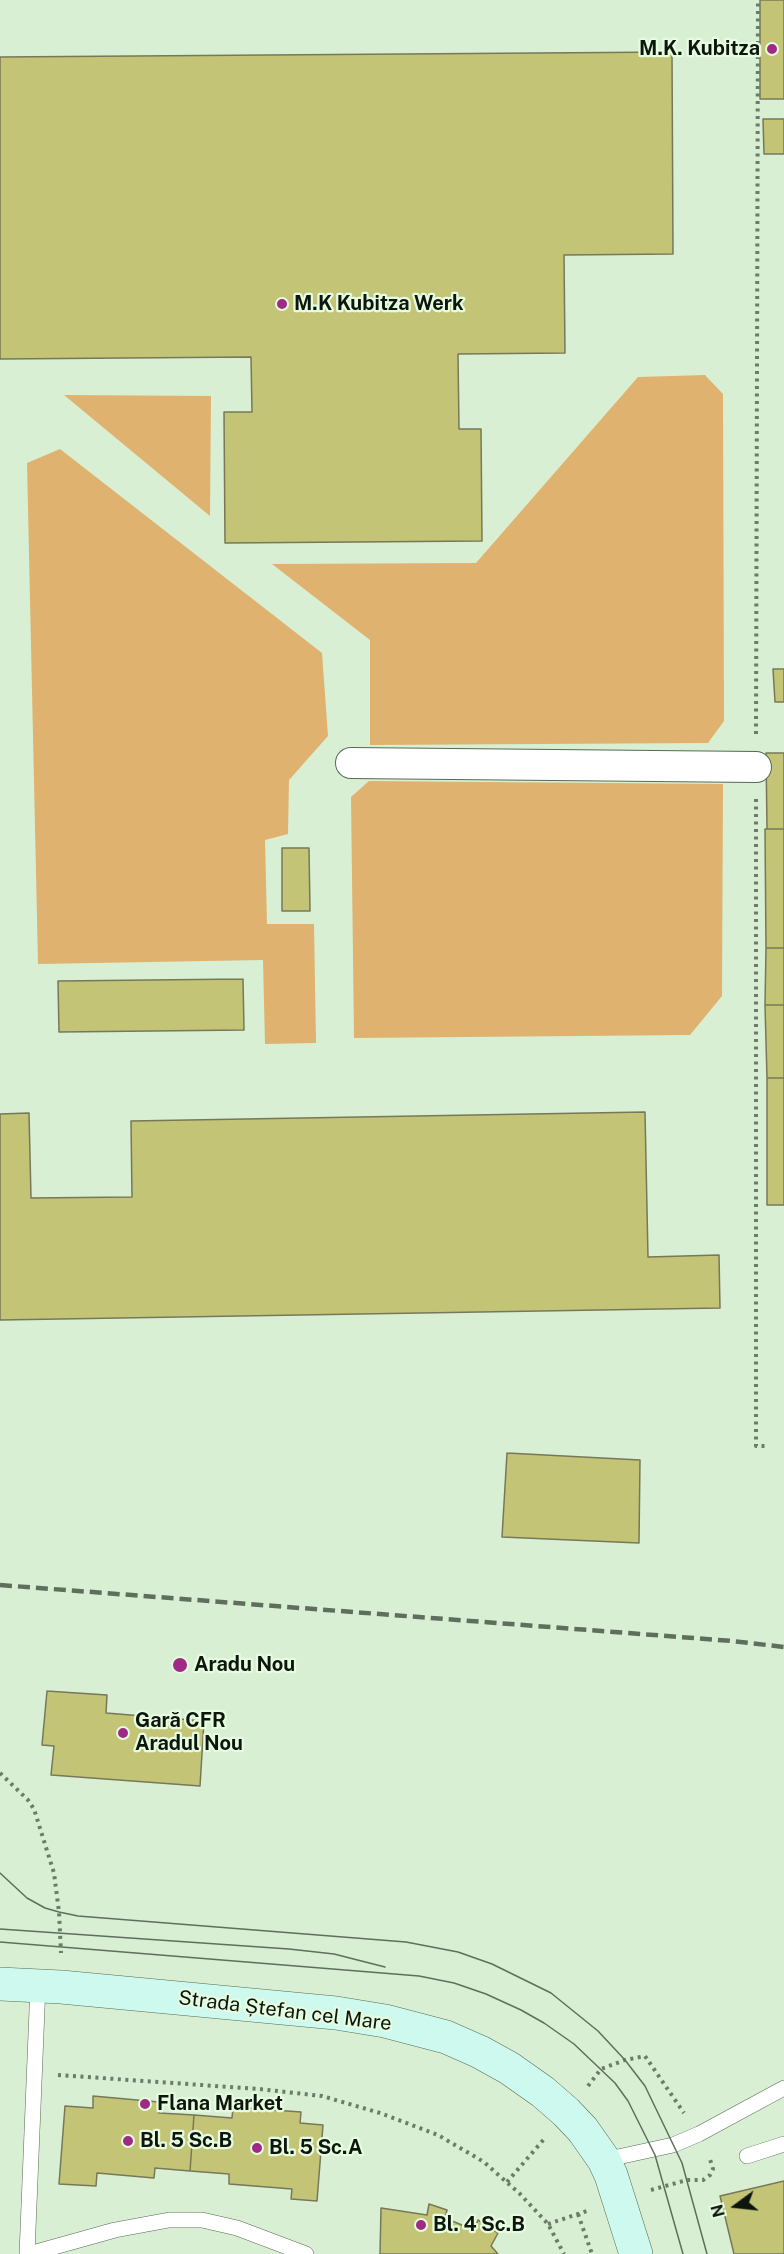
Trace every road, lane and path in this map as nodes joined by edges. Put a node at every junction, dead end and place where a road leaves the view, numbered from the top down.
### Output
1 (758, 0) edge
2 (351, 763) dead end
3 (756, 767) junction
4 (768, 1446) dead end
5 (0, 1773) edge
6 (0, 1984) edge
7 (50, 1986) junction
8 (57, 2064) dead end
9 (784, 2088) edge
10 (784, 2145) edge
11 (747, 2156) dead end
12 (604, 2160) junction
13 (578, 2214) dead end
14 (28, 2254) edge
15 (306, 2254) edge
16 (564, 2254) edge
17 (592, 2254) edge
18 (636, 2254) edge

1 - 3 path
2 - 3 street
3 - 4 path
5 - 7 path
6 - 7 main road, Strada Ștefan cel Mare
7 - 12 main road, Strada Ștefan cel Mare
7 - 14 lane
8 - 16 path
9 - 12 lane
10 - 11 lane
12 - 18 main road, Strada Ștefan cel Mare
13 - 17 path
14 - 15 lane

